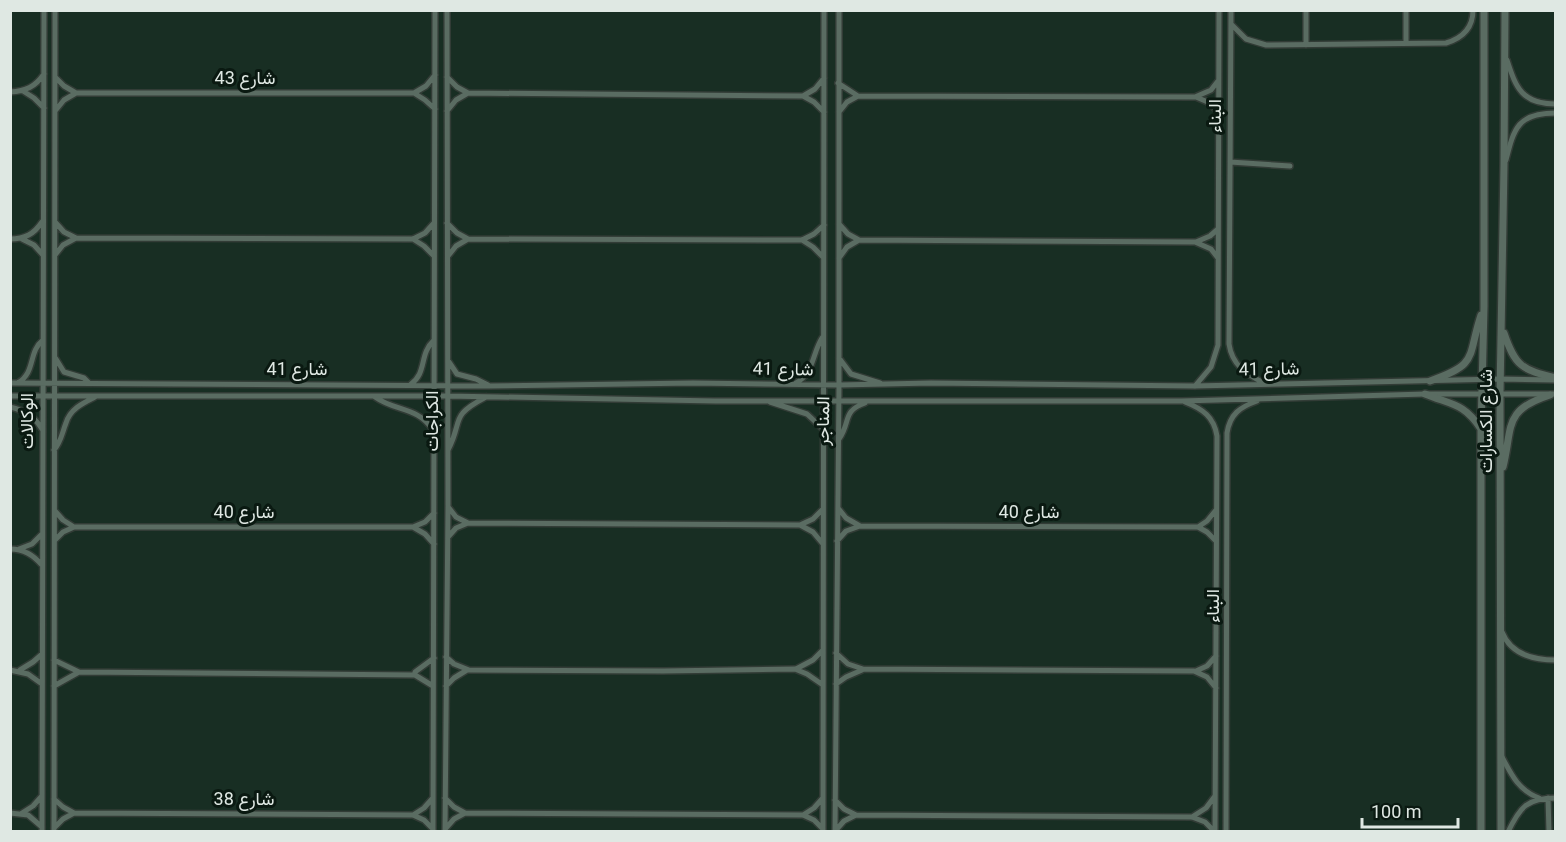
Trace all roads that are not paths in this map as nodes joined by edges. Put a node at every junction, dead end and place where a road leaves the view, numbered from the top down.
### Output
1 (44, 10) edge
2 (56, 10) edge
3 (435, 10) edge
4 (447, 10) edge
5 (824, 10) edge
6 (839, 10) edge
7 (1219, 10) edge
8 (1231, 10) edge
9 (1306, 10) edge
10 (1406, 10) edge
11 (1473, 10) edge
12 (1484, 10) edge
13 (1505, 10) edge
14 (1231, 24) junction
15 (1406, 43) junction
16 (1306, 45) junction
17 (1504, 53) junction
18 (44, 73) junction
19 (435, 75) junction
20 (55, 77) junction
21 (447, 77) junction
22 (824, 78) junction
23 (1218, 81) junction
24 (838, 83) junction
25 (10, 92) edge
26 (23, 92) junction
27 (76, 93) junction
28 (414, 93) junction
29 (468, 93) junction
30 (802, 96) junction
31 (858, 96) junction
32 (1195, 97) junction
33 (1556, 104) edge
34 (44, 108) junction
35 (435, 109) junction
36 (55, 111) junction
37 (447, 111) junction
38 (824, 112) junction
39 (838, 112) junction
40 (1218, 112) junction
41 (1556, 113) edge
42 (1230, 162) junction
43 (1504, 165) junction
44 (1290, 166) dead end
45 (43, 221) junction
46 (55, 222) junction
47 (434, 222) junction
48 (447, 224) junction
49 (838, 224) junction
50 (824, 225) junction
51 (1218, 229) junction
52 (76, 238) junction
53 (10, 239) edge
54 (22, 239) junction
55 (412, 239) junction
56 (468, 239) junction
57 (802, 240) junction
58 (859, 240) junction
59 (1195, 242) junction
60 (43, 255) junction
61 (54, 256) junction
62 (434, 256) junction
63 (823, 257) junction
64 (447, 258) junction
65 (838, 258) junction
66 (1218, 258) junction
67 (1484, 307) junction
68 (1502, 328) junction
69 (823, 337) junction
70 (43, 339) junction
71 (434, 340) junction
72 (54, 356) junction
73 (839, 357) junction
74 (447, 360) junction
75 (1500, 379) junction
76 (1556, 379) edge
77 (1482, 380) junction
78 (1430, 381) junction
79 (43, 382) junction
80 (54, 382) junction
81 (10, 383) edge
82 (18, 383) junction
83 (89, 383) junction
84 (1265, 383) junction
85 (881, 384) junction
86 (409, 385) junction
87 (793, 385) junction
88 (822, 385) junction
89 (839, 385) junction
90 (434, 386) junction
91 (448, 386) junction
92 (489, 386) junction
93 (1194, 386) junction
94 (1425, 394) junction
95 (1482, 394) junction
96 (1500, 394) junction
97 (1553, 394) edge
98 (10, 396) edge
99 (43, 396) junction
100 (54, 396) junction
101 (97, 396) junction
102 (374, 396) junction
103 (448, 396) junction
104 (434, 397) junction
105 (486, 397) junction
106 (1262, 399) junction
107 (769, 401) junction
108 (823, 401) junction
109 (838, 401) junction
110 (870, 401) junction
111 (1181, 401) junction
112 (10, 407) edge
113 (823, 429) junction
114 (1481, 429) junction
115 (42, 430) junction
116 (434, 431) junction
117 (838, 440) junction
118 (54, 450) junction
119 (447, 451) junction
120 (1500, 481) junction
121 (448, 506) junction
122 (837, 507) junction
123 (823, 508) junction
124 (1217, 509) junction
125 (54, 510) junction
126 (434, 513) junction
127 (468, 523) junction
128 (800, 525) junction
129 (860, 526) junction
130 (74, 527) junction
131 (413, 527) junction
132 (1198, 527) junction
133 (42, 534) junction
134 (447, 537) junction
135 (54, 541) junction
136 (836, 542) junction
137 (1216, 543) junction
138 (434, 544) junction
139 (823, 544) junction
140 (10, 549) edge
141 (19, 549) junction
142 (42, 565) junction
143 (1500, 626) junction
144 (823, 650) junction
145 (837, 653) junction
146 (42, 654) junction
147 (1216, 656) junction
148 (446, 657) junction
149 (434, 658) junction
150 (54, 660) junction
151 (1556, 660) edge
152 (795, 669) junction
153 (863, 669) junction
154 (10, 670) edge
155 (18, 670) junction
156 (469, 670) junction
157 (1194, 671) junction
158 (79, 672) junction
159 (415, 675) junction
160 (42, 684) junction
161 (836, 684) junction
162 (823, 685) junction
163 (54, 686) junction
164 (434, 687) junction
165 (446, 687) junction
166 (1216, 688) junction
167 (1501, 754) junction
168 (1215, 795) junction
169 (42, 796) junction
170 (54, 798) junction
171 (433, 798) junction
172 (445, 798) junction
173 (823, 798) junction
174 (1541, 798) junction
175 (1548, 798) junction
176 (1556, 798) edge
177 (835, 800) junction
178 (10, 813) edge
179 (22, 813) junction
180 (74, 813) junction
181 (465, 813) junction
182 (413, 815) junction
183 (803, 815) junction
184 (856, 815) junction
185 (1192, 817) junction
186 (42, 829) edge
187 (54, 830) edge
188 (433, 830) edge
189 (445, 830) edge
190 (823, 830) edge
191 (835, 831) edge
192 (1215, 831) edge
193 (1226, 831) edge
194 (1481, 831) edge
195 (1501, 831) edge
196 (1508, 831) edge
197 (1549, 831) edge

1 - 18 street, الوكالات
2 - 20 street, الوكالات
3 - 19 street, الكراجات
4 - 21 street, الكراجات
5 - 22 street, المناجر
6 - 24 street, المناجر
7 - 23 street, البناء
8 - 14 street, البناء
9 - 16 street
10 - 15 street
11 - 15 street
12 - 67 street, شارع الكسارات
13 - 17 street, شارع الكسارات
14 - 16 street
14 - 42 street, البناء
15 - 16 street
17 - 33 street
17 - 43 street, شارع الكسارات
18 - 26 street
18 - 34 street, الوكالات
19 - 28 street
19 - 35 street, الكراجات
20 - 27 street
20 - 36 street, الوكالات
21 - 29 street
21 - 37 street, الكراجات
22 - 30 street
22 - 38 street, المناجر
23 - 32 street
23 - 40 street, البناء
24 - 31 street
24 - 39 street, المناجر
25 - 26 street
26 - 34 street
27 - 28 street, شارع 43
27 - 36 street
28 - 35 street
29 - 30 street
29 - 37 street
30 - 38 street
31 - 32 street
31 - 39 street
32 - 40 street
34 - 45 street, الوكالات
35 - 47 street, الكراجات
36 - 46 street, الوكالات
37 - 48 street, الكراجات
38 - 50 street, المناجر
39 - 49 street, المناجر
40 - 51 street, البناء
41 - 43 street
42 - 44 street
42 - 84 street, البناء
43 - 68 street, شارع الكسارات
45 - 54 street
45 - 60 street, الوكالات
46 - 52 street
46 - 61 street, الوكالات
47 - 55 street
47 - 62 street, الكراجات
48 - 56 street
48 - 64 street, الكراجات
49 - 58 street
49 - 65 street, المناجر
50 - 57 street
50 - 63 street, المناجر
51 - 59 street
51 - 66 street, البناء
52 - 55 street
52 - 61 street
53 - 54 street
54 - 60 street
55 - 62 street
56 - 57 street
56 - 64 street
57 - 63 street
58 - 59 street
58 - 65 street
59 - 66 street
60 - 70 street, الوكالات
61 - 72 street, الوكالات
62 - 71 street, الكراجات
63 - 69 street, المناجر
64 - 74 street, الكراجات
65 - 73 street, المناجر
66 - 93 street, البناء
67 - 77 street, شارع الكسارات
67 - 78 street
68 - 75 street, شارع الكسارات
68 - 76 street
69 - 87 street, المناجر
69 - 88 street, المناجر
70 - 79 street, الوكالات
70 - 82 street
71 - 86 street
71 - 90 street, الكراجات
72 - 80 street, الوكالات
72 - 83 street
73 - 85 street
73 - 89 street, المناجر
74 - 91 street, الكراجات
74 - 92 street
75 - 76 street, شارع 41
75 - 77 street, شارع 41
75 - 96 street, شارع الكسارات
77 - 78 street, شارع 41
77 - 95 street, شارع الكسارات
78 - 84 street, شارع 41
79 - 80 street, شارع 41
79 - 82 street, شارع 41
79 - 99 street, الوكالات
80 - 83 street, شارع 41
80 - 100 street, الوكالات
81 - 82 street, شارع 41
83 - 86 street, شارع 41
84 - 93 street, شارع 41
85 - 89 street, شارع 41
85 - 93 street, شارع 41
86 - 90 street, شارع 41
87 - 88 street, شارع 41
87 - 92 street, شارع 41
88 - 89 street, شارع 41
88 - 108 street, المناجر
89 - 109 street, المناجر
90 - 91 street, شارع 41
90 - 104 street, الكراجات
91 - 92 street, شارع 41
91 - 103 street, الكراجات
94 - 95 street, شارع 41
94 - 106 street, شارع 41
94 - 114 street
95 - 96 street, شارع 41
95 - 114 street, شارع الكسارات
96 - 97 street, شارع 41
96 - 120 street, شارع الكسارات
97 - 120 street
98 - 99 street, شارع 41
99 - 100 street, شارع 41
99 - 115 street, الوكالات
100 - 101 street, شارع 41
100 - 118 street, الوكالات
101 - 102 street, شارع 41
101 - 118 street
102 - 104 street, شارع 41
102 - 116 street
103 - 104 street, شارع 41
103 - 105 street, شارع 41
103 - 119 street, الكراجات
104 - 116 street, الكراجات
105 - 107 street, شارع 41
105 - 119 street
106 - 111 street, شارع 41
106 - 193 street, البناء
107 - 108 street, شارع 41
107 - 113 street, المناجر
108 - 109 street, شارع 41
108 - 113 street, المناجر
109 - 110 street, شارع 41
109 - 117 street, المناجر
110 - 111 street, شارع 41
110 - 117 street
111 - 124 street, البناء
112 - 115 street
113 - 123 street, المناجر
114 - 194 street, شارع الكسارات
115 - 133 street, الوكالات
116 - 126 street, الكراجات
117 - 122 street, المناجر
118 - 125 street, الوكالات
119 - 121 street, الكراجات
120 - 143 street, شارع الكسارات
121 - 127 street
121 - 134 street, الكراجات
122 - 129 street
122 - 136 street, المناجر
123 - 128 street
123 - 139 street, المناجر
124 - 132 street
124 - 137 street, البناء
125 - 130 street
125 - 135 street, الوكالات
126 - 131 street
126 - 138 street, الكراجات
127 - 128 street
127 - 134 street
128 - 139 street
129 - 132 street, شارع 40
129 - 136 street
130 - 131 street, شارع 40
130 - 135 street
131 - 138 street
132 - 137 street
133 - 141 street
133 - 142 street, الوكالات
134 - 148 street, الكراجات
135 - 150 street, الوكالات
136 - 145 street, المناجر
137 - 147 street, البناء
138 - 149 street, الكراجات
139 - 144 street, المناجر
140 - 141 street
141 - 142 street
142 - 146 street, الوكالات
143 - 151 street
143 - 167 street, شارع الكسارات
144 - 152 street
144 - 162 street, المناجر
145 - 153 street
145 - 161 street, المناجر
146 - 155 street
146 - 160 street, الوكالات
147 - 157 street
147 - 166 street, البناء
148 - 156 street
148 - 165 street, الكراجات
149 - 159 street
149 - 164 street, الكراجات
150 - 158 street
150 - 163 street, الوكالات
152 - 156 street
152 - 162 street
153 - 157 street
153 - 161 street
154 - 155 street
155 - 160 street
156 - 165 street
157 - 166 street
158 - 159 street
158 - 163 street
159 - 164 street
160 - 169 street, الوكالات
161 - 177 street, المناجر
162 - 173 street, المناجر
163 - 170 street, الوكالات
164 - 171 street, الكراجات
165 - 172 street, الكراجات
166 - 168 street, البناء
167 - 174 street
167 - 195 street, شارع الكسارات
168 - 185 street
168 - 192 street, البناء
169 - 179 street
169 - 186 street, الوكالات
170 - 180 street
170 - 187 street, الوكالات
171 - 182 street
171 - 188 street, الكراجات
172 - 181 street
172 - 189 street, الكراجات
173 - 183 street
173 - 190 street, المناجر
174 - 175 street
174 - 196 street
175 - 176 street
175 - 197 street
177 - 184 street
177 - 191 street, المناجر
178 - 179 street
179 - 186 street
180 - 182 street, شارع 38
180 - 187 street
181 - 183 street
181 - 189 street
182 - 188 street
183 - 190 street
184 - 185 street
184 - 191 street
185 - 192 street

